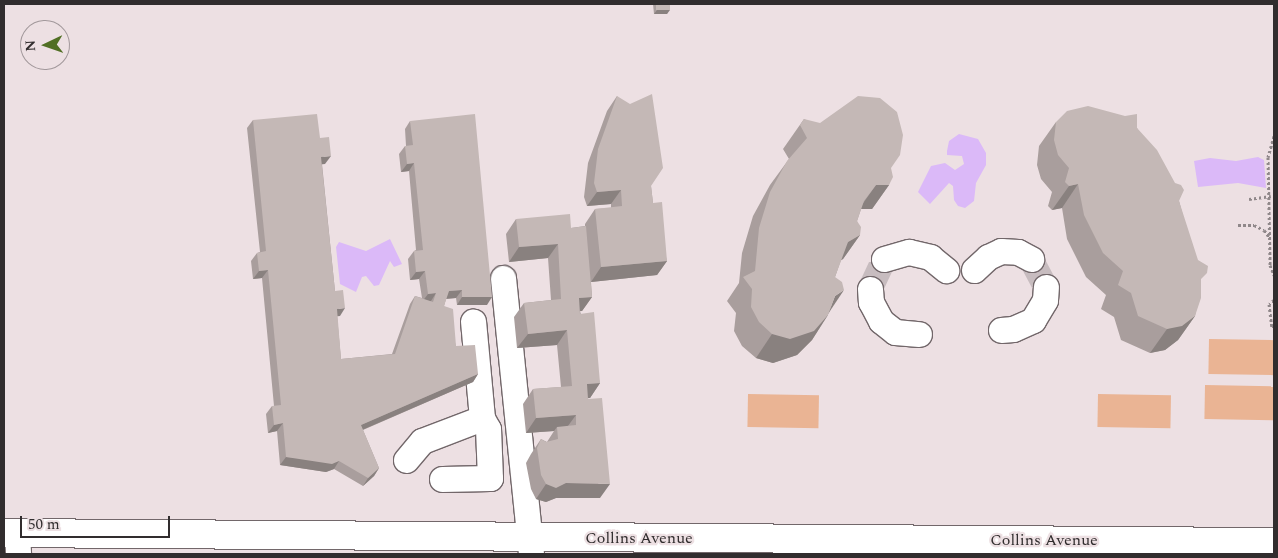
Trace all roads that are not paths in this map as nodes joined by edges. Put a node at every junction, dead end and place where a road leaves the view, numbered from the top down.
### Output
1 (1031, 258) dead end
2 (884, 259) dead end
3 (946, 270) dead end
4 (974, 270) dead end
5 (503, 278) dead end
6 (1046, 287) dead end
7 (870, 289) tunnel mouth
8 (473, 321) dead end
9 (1001, 330) dead end
10 (919, 334) dead end
11 (482, 418) junction
12 (406, 460) dead end
13 (442, 480) dead end
14 (13, 540) edge
15 (1153, 540) junction
16 (1274, 542) edge
17 (543, 546) edge
18 (972, 547) edge
19 (1122, 554) edge

1 - 4 lane
2 - 3 lane
5 - 17 lane
6 - 9 lane
7 - 10 lane
8 - 11 lane
11 - 12 lane
11 - 13 lane
14 - 17 main road, Collins Avenue
15 - 16 main road, Collins Avenue
15 - 18 main road, Collins Avenue
15 - 19 main road
17 - 18 main road, Collins Avenue

